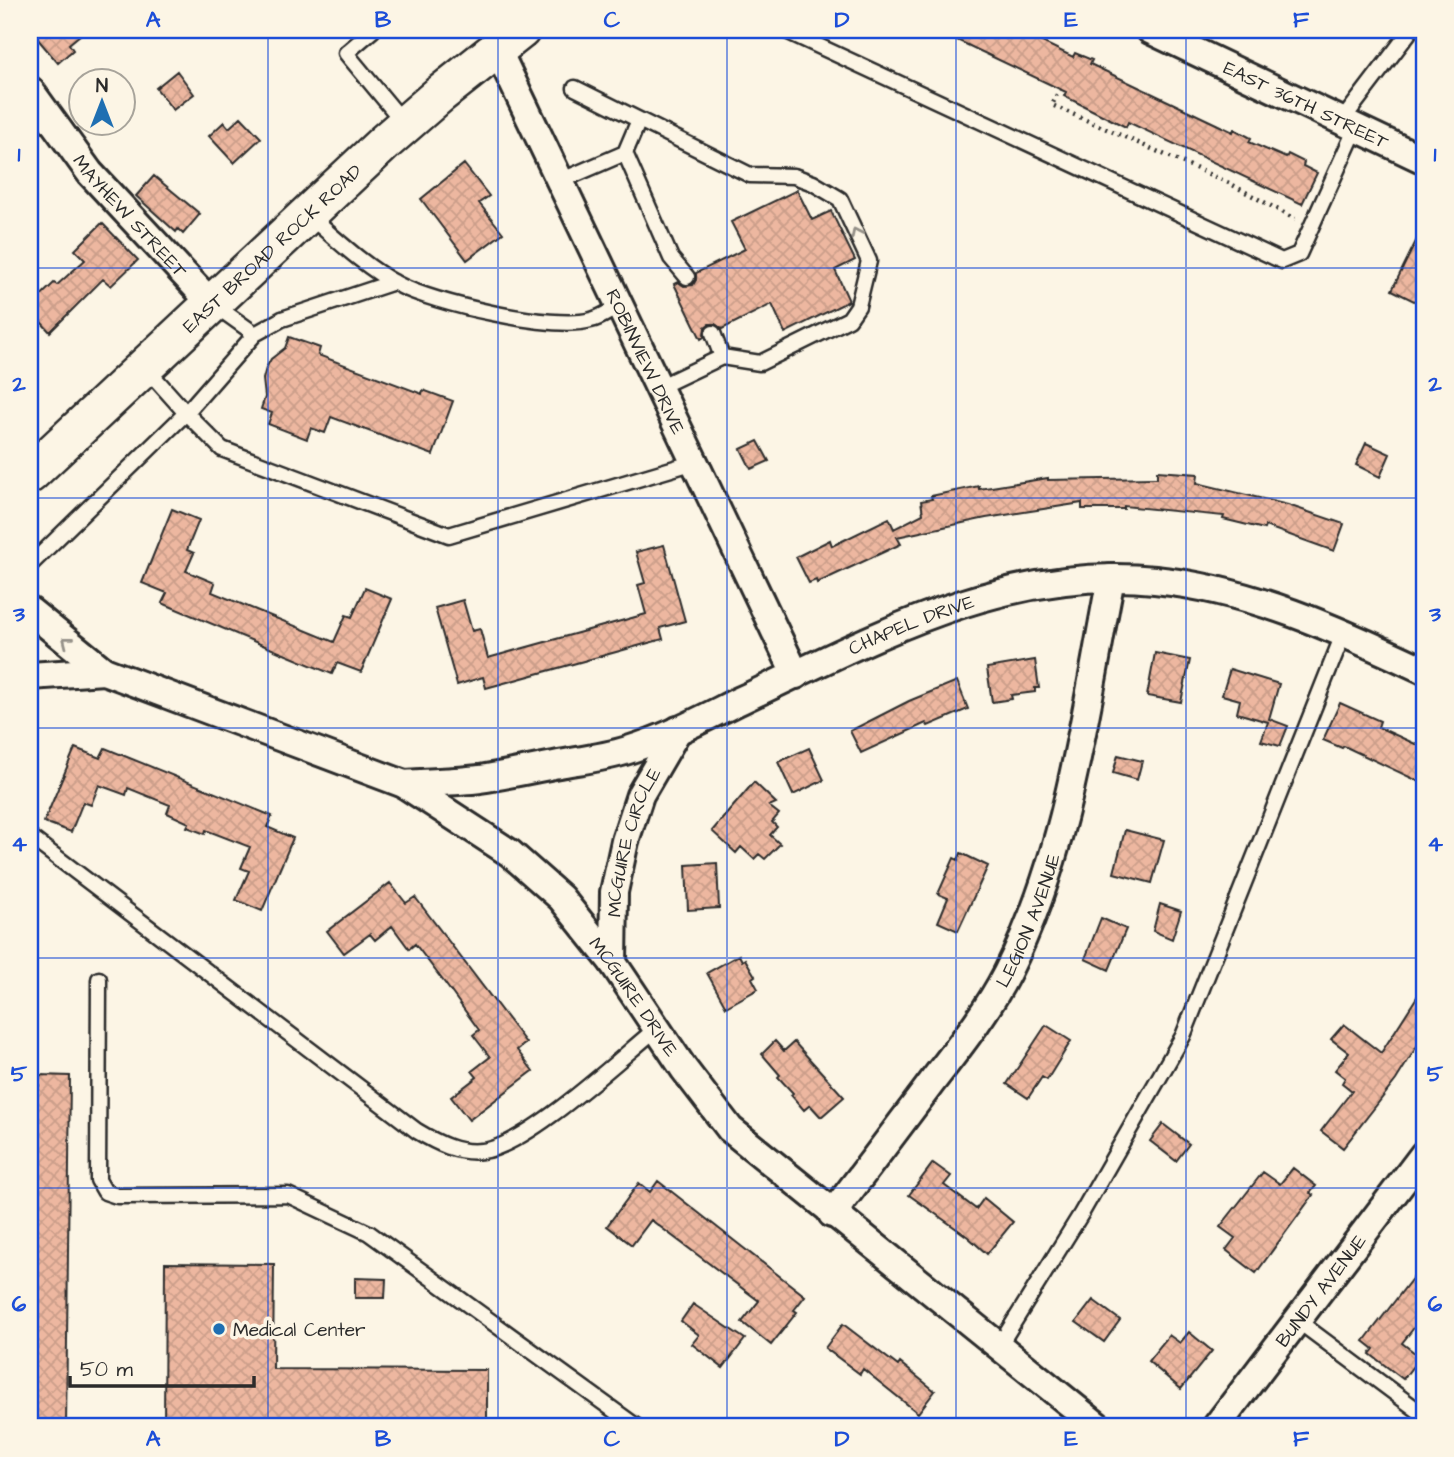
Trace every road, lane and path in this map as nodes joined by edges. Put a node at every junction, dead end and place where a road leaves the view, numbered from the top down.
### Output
1 (373, 30) edge
2 (784, 30) edge
3 (1411, 30) edge
4 (1166, 33) edge
5 (502, 39) edge
6 (576, 88) dead end
7 (1060, 89) dead end
8 (30, 90) edge
9 (639, 120) junction
10 (405, 124) junction
11 (1349, 125) junction
12 (625, 153) junction
13 (1424, 160) edge
14 (560, 181) junction
15 (307, 214) junction
16 (1297, 220) dead end
17 (688, 277) dead end
18 (394, 282) junction
19 (212, 303) junction
20 (620, 306) junction
21 (713, 333) dead end
22 (255, 334) junction
23 (722, 357) junction
24 (144, 366) junction
25 (659, 387) junction
26 (186, 413) junction
27 (695, 462) junction
28 (30, 474) edge
29 (30, 565) edge
30 (1111, 578) junction
31 (30, 611) edge
32 (1343, 632) junction
33 (1424, 670) edge
34 (104, 671) junction
35 (796, 674) junction
36 (30, 676) edge
37 (678, 730) junction
38 (404, 784) junction
39 (30, 836) edge
40 (613, 963) junction
41 (100, 979) dead end
42 (656, 1029) junction
43 (1424, 1154) edge
44 (832, 1213) junction
45 (1298, 1321) junction
46 (999, 1346) junction
47 (1424, 1415) edge
48 (637, 1427) edge
49 (1099, 1427) edge
50 (1216, 1427) edge

1 - 10 lane
2 - 11 lane
3 - 11 lane
4 - 11 street, EAST 36TH STREET
5 - 10 main road, EAST BROAD ROCK ROAD
5 - 14 street, ROBINVIEW DRIVE
6 - 9 lane
7 - 16 path
8 - 19 street, MAYHEW STREET
9 - 12 lane
23 -> 9 lane
10 - 15 main road, EAST BROAD ROCK ROAD
11 - 13 street, EAST 36TH STREET
12 - 14 lane
12 - 17 lane
14 - 20 street, ROBINVIEW DRIVE
15 - 18 lane
15 - 19 main road, EAST BROAD ROCK ROAD
18 - 20 lane
18 - 22 lane
19 - 22 lane
19 - 24 main road, EAST BROAD ROCK ROAD
20 - 25 street, ROBINVIEW DRIVE
21 - 23 lane
22 - 26 lane
23 - 25 lane
24 - 26 lane
24 - 28 main road, EAST BROAD ROCK ROAD
25 - 27 street, ROBINVIEW DRIVE
26 - 27 lane
26 - 29 lane
27 - 35 street, ROBINVIEW DRIVE
30 - 32 street, CHAPEL DRIVE
30 - 35 street, CHAPEL DRIVE
30 - 44 street, LEGION AVENUE
34 -> 31 street, MCGUIRE DRIVE
32 - 33 street, CHAPEL DRIVE
32 - 46 lane
34 - 36 street, MCGUIRE DRIVE
34 - 38 street, MCGUIRE DRIVE
35 - 37 street, CHAPEL DRIVE
37 - 38 street, CHAPEL DRIVE
37 - 40 street, MCGUIRE CIRCLE
38 - 40 street, MCGUIRE DRIVE
39 - 42 lane
40 - 42 street, MCGUIRE DRIVE
41 - 48 lane
42 - 44 street, MCGUIRE DRIVE
43 - 45 street, BUNDY AVENUE
44 - 46 street, MCGUIRE DRIVE
45 - 47 lane
45 - 50 street, BUNDY AVENUE
46 - 49 street, MCGUIRE DRIVE

